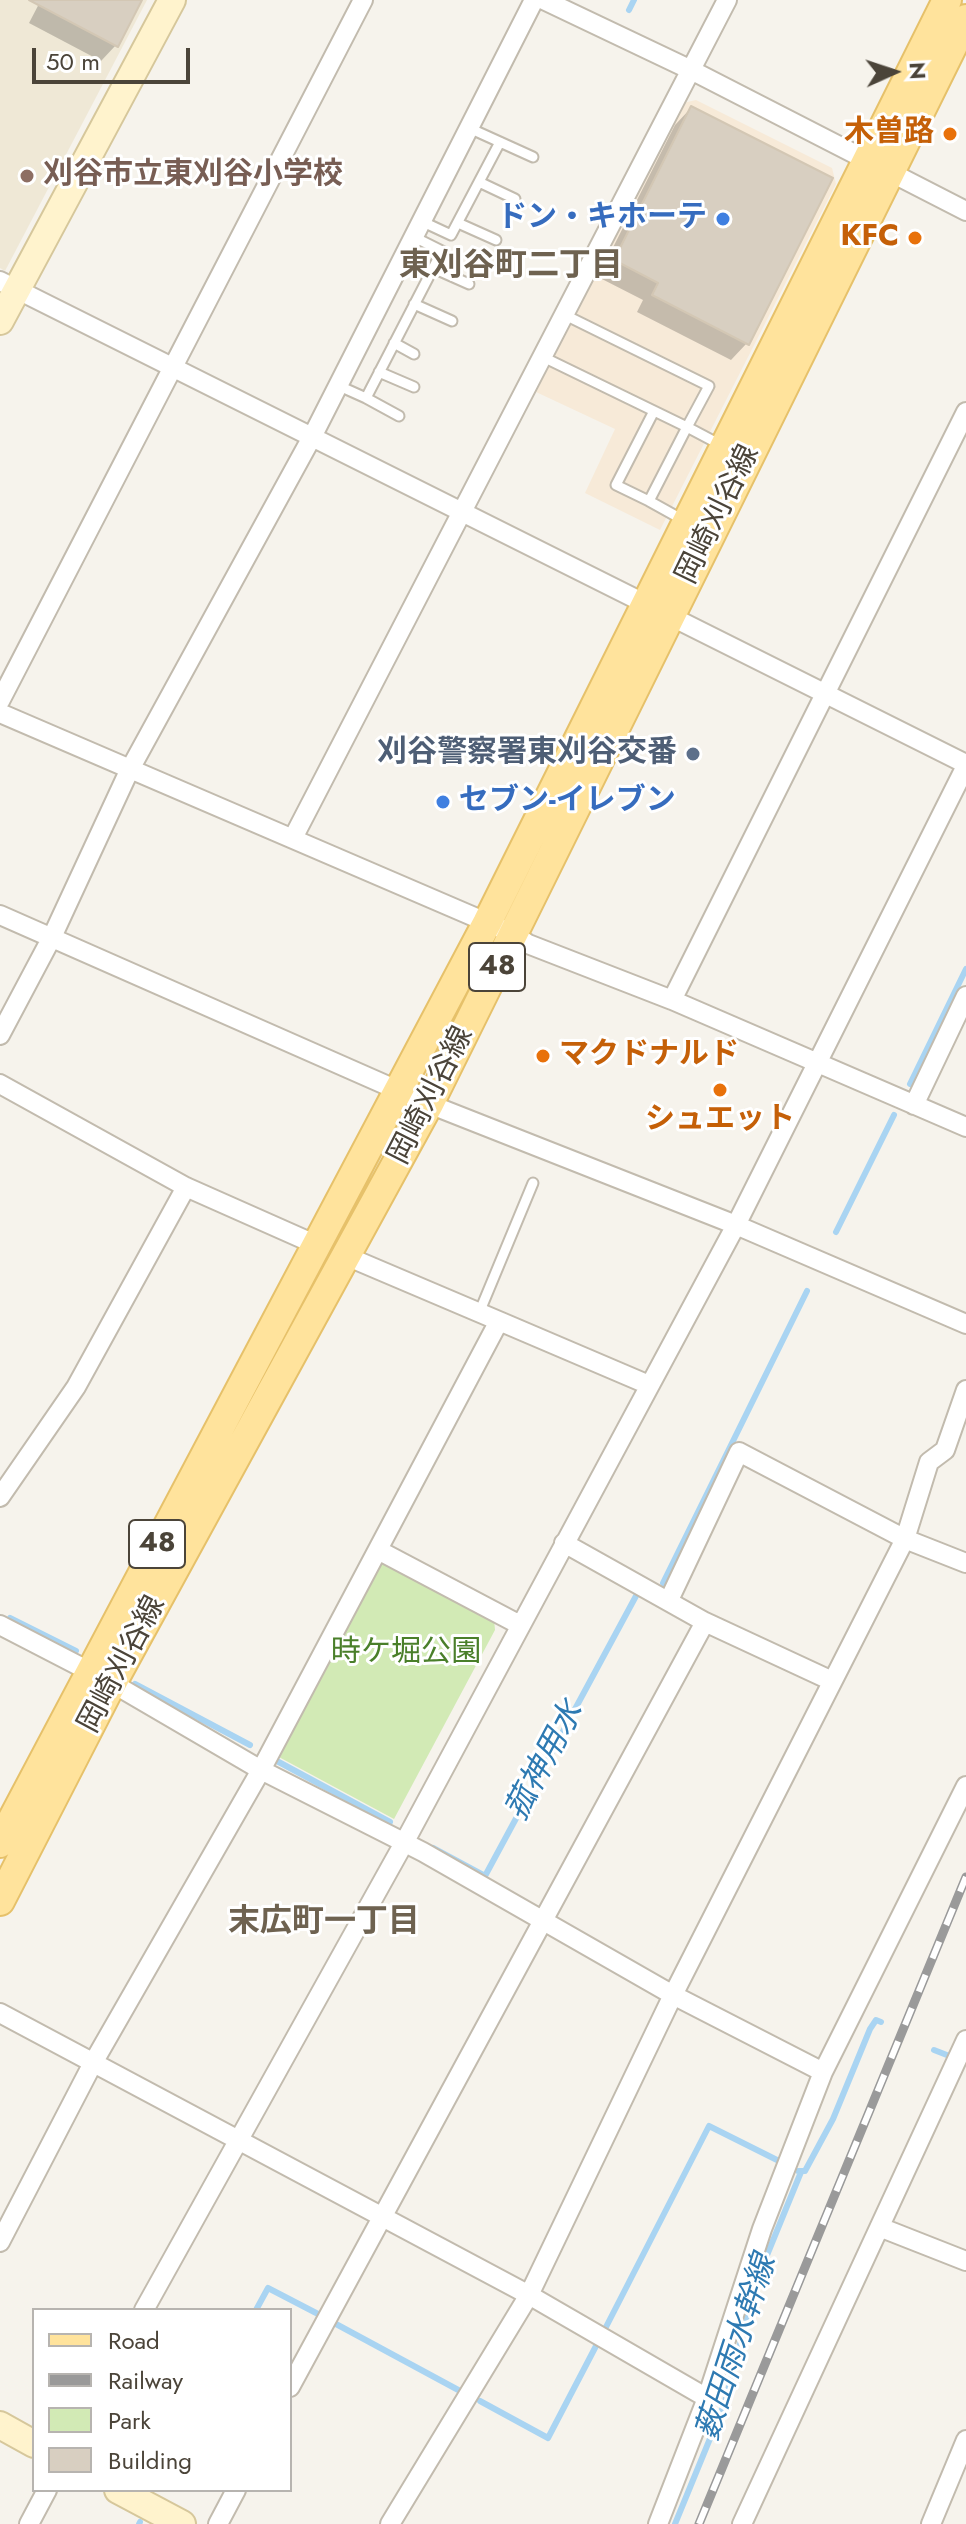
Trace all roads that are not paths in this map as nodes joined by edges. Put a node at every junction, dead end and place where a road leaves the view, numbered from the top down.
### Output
1 (172, 0) edge
2 (363, 0) edge
3 (534, 0) edge
4 (544, 0) edge
5 (727, 0) edge
6 (947, 0) edge
7 (966, 19) edge
8 (691, 70) junction
9 (469, 128) junction
10 (500, 142) junction
11 (533, 157) dead end
12 (876, 167) junction
13 (479, 182) junction
14 (515, 199) dead end
15 (966, 211) edge
16 (458, 223) junction
17 (418, 229) junction
18 (496, 240) dead end
19 (433, 268) junction
20 (469, 284) dead end
21 (8, 285) edge
22 (414, 304) junction
23 (565, 315) junction
24 (0, 321) edge
25 (452, 321) dead end
26 (394, 343) junction
27 (414, 354) dead end
28 (543, 357) junction
29 (170, 368) junction
30 (379, 372) junction
31 (337, 385) junction
32 (414, 387) dead end
33 (366, 398) junction
34 (654, 411) junction
35 (966, 412) edge
36 (399, 416) dead end
37 (687, 427) junction
38 (312, 437) junction
39 (725, 447) junction
40 (649, 501) junction
41 (460, 512) junction
42 (688, 522) junction
43 (658, 608) junction
44 (827, 693) junction
45 (0, 701) edge
46 (0, 713) edge
47 (966, 765) edge
48 (129, 771) junction
49 (293, 838) junction
50 (0, 915) edge
51 (487, 923) junction
52 (514, 934) junction
53 (52, 937) junction
54 (966, 996) edge
55 (672, 1000) junction
56 (0, 1035) edge
57 (817, 1061) junction
58 (0, 1084) edge
59 (400, 1090) junction
60 (429, 1104) junction
61 (914, 1105) junction
62 (966, 1127) edge
63 (533, 1183) dead end
64 (186, 1187) junction
65 (736, 1225) junction
66 (319, 1246) junction
67 (346, 1256) junction
68 (479, 1313) junction
69 (499, 1321) junction
70 (966, 1324) edge
71 (649, 1385) junction
72 (966, 1390) edge
73 (958, 1439) edge
74 (0, 1497) edge
75 (905, 1539) junction
76 (564, 1543) junction
77 (378, 1550) junction
78 (966, 1563) edge
79 (669, 1600) junction
80 (705, 1622) junction
81 (0, 1625) edge
82 (520, 1625) junction
83 (100, 1678) junction
84 (832, 1681) junction
85 (261, 1770) junction
86 (966, 1786) edge
87 (0, 1843) edge
88 (404, 1843) junction
89 (0, 1901) edge
90 (542, 1920) junction
91 (673, 1995) junction
92 (0, 2013) edge
93 (966, 2040) edge
94 (93, 2063) junction
95 (823, 2072) junction
96 (237, 2141) junction
97 (380, 2217) junction
98 (882, 2228) junction
99 (0, 2242) edge
100 (966, 2261) edge
101 (529, 2295) junction
102 (145, 2308) edge
103 (292, 2383) edge
104 (707, 2398) junction
105 (0, 2425) edge
106 (966, 2440) edge
107 (32, 2443) edge
108 (46, 2492) edge
109 (122, 2492) edge
110 (235, 2492) edge
111 (29, 2524) edge
112 (182, 2524) edge
113 (218, 2524) edge
114 (390, 2524) edge
115 (658, 2524) edge
116 (742, 2524) edge
117 (931, 2524) edge

1 - 21 street
2 - 29 street
3 - 9 street
4 - 8 street
5 - 8 street
6 - 12 main road, 岡崎刈谷線 / 48
7 - 12 main road, 岡崎刈谷線 / 48
8 - 12 street
8 - 23 street
9 - 10 lane
9 - 17 street
10 - 11 lane
10 - 13 lane
12 - 15 street
12 - 39 main road, 岡崎刈谷線 / 48
12 - 43 main road, 岡崎刈谷線 / 48
13 - 14 lane
13 - 16 lane
16 - 17 lane
16 - 18 lane
17 - 19 lane
17 - 31 street
19 - 20 lane
19 - 22 lane
21 - 24 street
21 - 29 street
22 - 25 lane
22 - 26 lane
23 - 28 street
23 - 37 lane
26 - 27 lane
26 - 30 lane
28 - 34 lane
28 - 41 street
29 - 38 street
29 - 45 street
30 - 32 lane
30 - 33 lane
31 - 33 lane
31 - 38 street
33 - 36 lane
34 - 37 lane
34 - 40 lane
35 - 44 street
37 - 39 lane
37 - 40 lane
38 - 41 street
38 - 48 street
39 - 42 main road, 岡崎刈谷線 / 48
40 - 42 lane
41 - 43 street
41 - 49 street
42 - 43 main road, 岡崎刈谷線 / 48
43 - 44 street
43 - 51 main road, 岡崎刈谷線 / 48
43 - 52 main road, 岡崎刈谷線 / 48
44 - 47 street
44 - 55 street
46 - 48 street
47 - 57 street
48 - 49 street
48 - 53 street
49 - 51 street
50 - 53 street
51 - 52 street
51 - 59 main road, 岡崎刈谷線 / 48
52 - 55 street
52 - 60 main road, 岡崎刈谷線 / 48
53 - 56 street
53 - 59 street
54 - 61 street
55 - 57 street
57 - 61 street
57 - 65 street
58 - 64 street
59 - 60 street
59 - 66 main road, 岡崎刈谷線 / 48
60 - 65 street
60 - 67 main road, 岡崎刈谷線 / 48
61 - 62 street
63 - 68 lane
64 - 66 street
64 - 74 street
65 - 70 street
65 - 71 street
66 - 83 main road, 岡崎刈谷線 / 48
67 - 68 street
67 - 83 main road, 岡崎刈谷線 / 48
68 - 69 street
69 - 71 street
69 - 77 street
71 - 76 street
72 - 73 street
73 - 75 street
75 - 78 street
75 - 79 street
75 - 84 street
76 - 79 street
76 - 82 street
77 - 82 street
77 - 85 street
79 - 80 street
80 - 84 street
80 - 90 street
81 - 83 street
82 - 88 street
83 - 85 street
83 - 87 main road, 岡崎刈谷線 / 48
83 - 89 main road, 岡崎刈谷線 / 48
84 - 91 street
85 - 88 street
85 - 94 street
86 - 95 street
88 - 90 street
88 - 96 street
90 - 91 street
90 - 97 street
91 - 95 street
91 - 101 street
92 - 94 street
93 - 98 street
94 - 96 street
94 - 99 street
95 - 104 street
96 - 97 street
96 - 102 street
97 - 101 street
97 - 103 street
98 - 100 street
98 - 116 street
101 - 104 street
101 - 114 street
104 - 115 street
105 - 107 street
106 - 117 street
108 - 111 street
109 - 112 street
110 - 113 street

